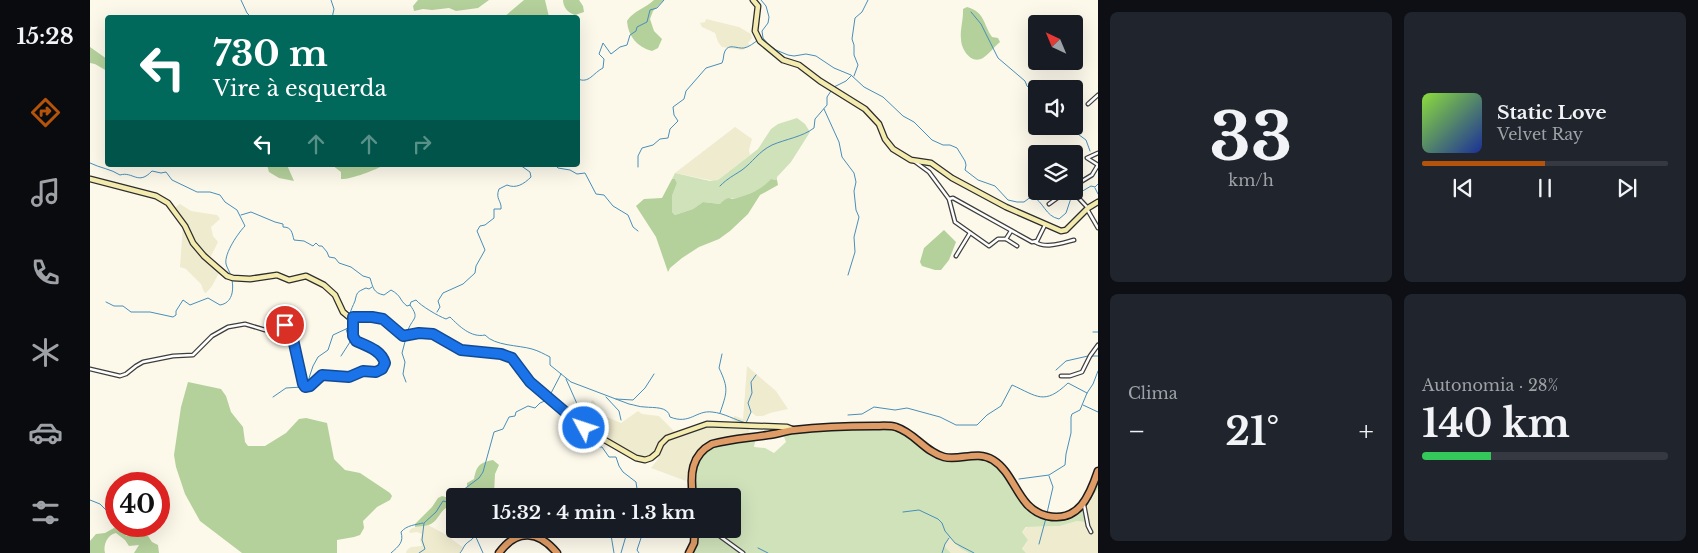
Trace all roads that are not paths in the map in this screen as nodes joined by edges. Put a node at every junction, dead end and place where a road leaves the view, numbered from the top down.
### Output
1 (753, 0) edge
2 (1098, 95) edge
3 (1095, 98) junction
4 (1098, 101) edge
5 (1088, 104) dead end
6 (1098, 153) edge
7 (911, 160) junction
8 (1098, 165) edge
9 (90, 178) edge
10 (1083, 180) edge
11 (949, 199) junction
12 (1055, 200) edge
13 (1080, 200) edge
14 (1098, 202) edge
15 (1049, 204) dead end
16 (1088, 209) junction
17 (1045, 225) junction
18 (1098, 228) edge
19 (1011, 231) junction
20 (970, 233) junction
21 (1006, 239) junction
22 (1074, 240) dead end
23 (1036, 242) junction
24 (1017, 246) dead end
25 (956, 256) dead end
26 (353, 317) junction
27 (1098, 345) edge
28 (90, 369) edge
29 (1061, 376) dead end
30 (793, 430) junction
31 (1098, 471) edge
32 (692, 488) edge
33 (1084, 504) junction
34 (1091, 532) dead end
35 (694, 538) edge
36 (722, 538) edge
37 (499, 553) edge
38 (558, 553) edge
39 (689, 553) edge
40 (743, 553) edge

1 - 7 street
2 - 3 street
3 - 4 street
3 - 5 street
6 - 8 street
7 - 11 street
7 - 17 street
8 - 10 street
9 - 26 street
11 - 19 street
11 - 20 street
12 - 15 street
13 - 16 street
14 - 16 street
16 - 17 street
16 - 18 street
17 - 23 street
19 - 21 street
19 - 23 street
20 - 21 street
20 - 25 street
21 - 24 street
22 - 23 street
26 - 28 street
26 - 30 street
27 - 29 street
30 - 32 highway
30 - 33 highway
31 - 33 highway
33 - 34 street
35 - 39 highway
36 - 40 street
37 - 38 highway

